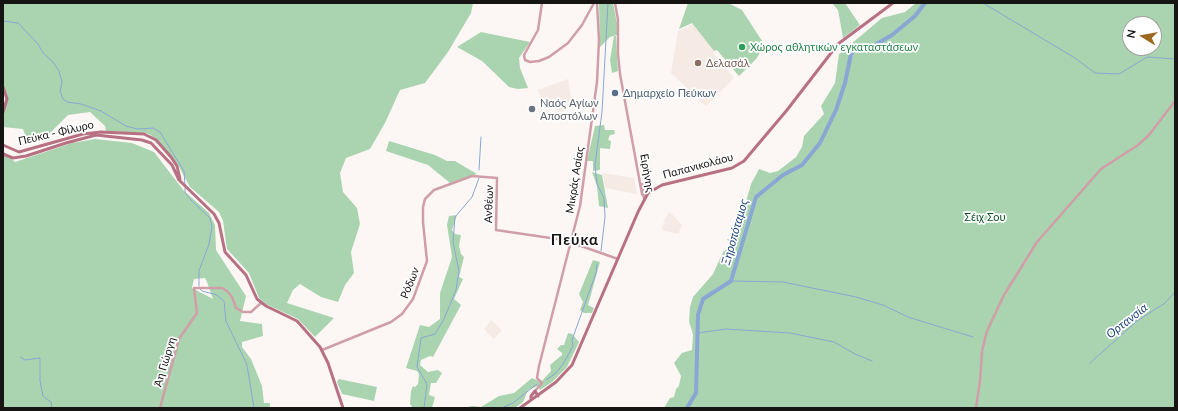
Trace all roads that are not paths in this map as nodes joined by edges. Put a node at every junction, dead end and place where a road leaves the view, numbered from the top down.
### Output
1 (542, 3) edge
2 (594, 3) edge
3 (597, 3) edge
4 (615, 3) edge
5 (893, 3) edge
6 (620, 72) junction
7 (3, 87) edge
8 (1175, 102) edge
9 (3, 112) edge
10 (3, 145) edge
11 (3, 154) edge
12 (498, 178) joint
13 (641, 183) junction
14 (182, 184) junction
15 (652, 190) junction
16 (645, 198) junction
17 (571, 242) junction
18 (618, 259) junction
19 (261, 303) junction
20 (322, 350) junction
21 (535, 391) junction
22 (534, 398) junction
23 (160, 408) edge
24 (343, 408) edge
25 (520, 408) edge
26 (976, 408) edge

1 - 2 street
3 - 17 street, Μικράς Ασίας
4 - 6 street, Ειρήνης
5 - 15 main road, Παπανικολάου
6 - 13 street, Ειρήνης
6 - 16 street, Ειρήνης
7 - 9 main road
8 - 26 street
10 - 14 main road, Πεύκα - Φίλυρο
11 - 14 main road, Πεύκα - Φίλυρο
12 - 17 street, Ανθέων
12 - 20 street, Ρόδων
13 - 15 street
13 - 16 street, Ειρήνης
14 - 19 main road, Πεύκα - Φίλυρο
15 - 16 main road, Παπανικολάου
16 - 18 main road, Παπανικολάου
17 - 18 street
17 - 21 street, Μικράς Ασίας
18 - 22 main road, Παπανικολάου
19 - 20 main road
19 - 23 street, Άη Γιώργη
20 - 24 main road
21 - 22 main road
21 - 22 main road
22 - 25 main road, Παπανικολάου

